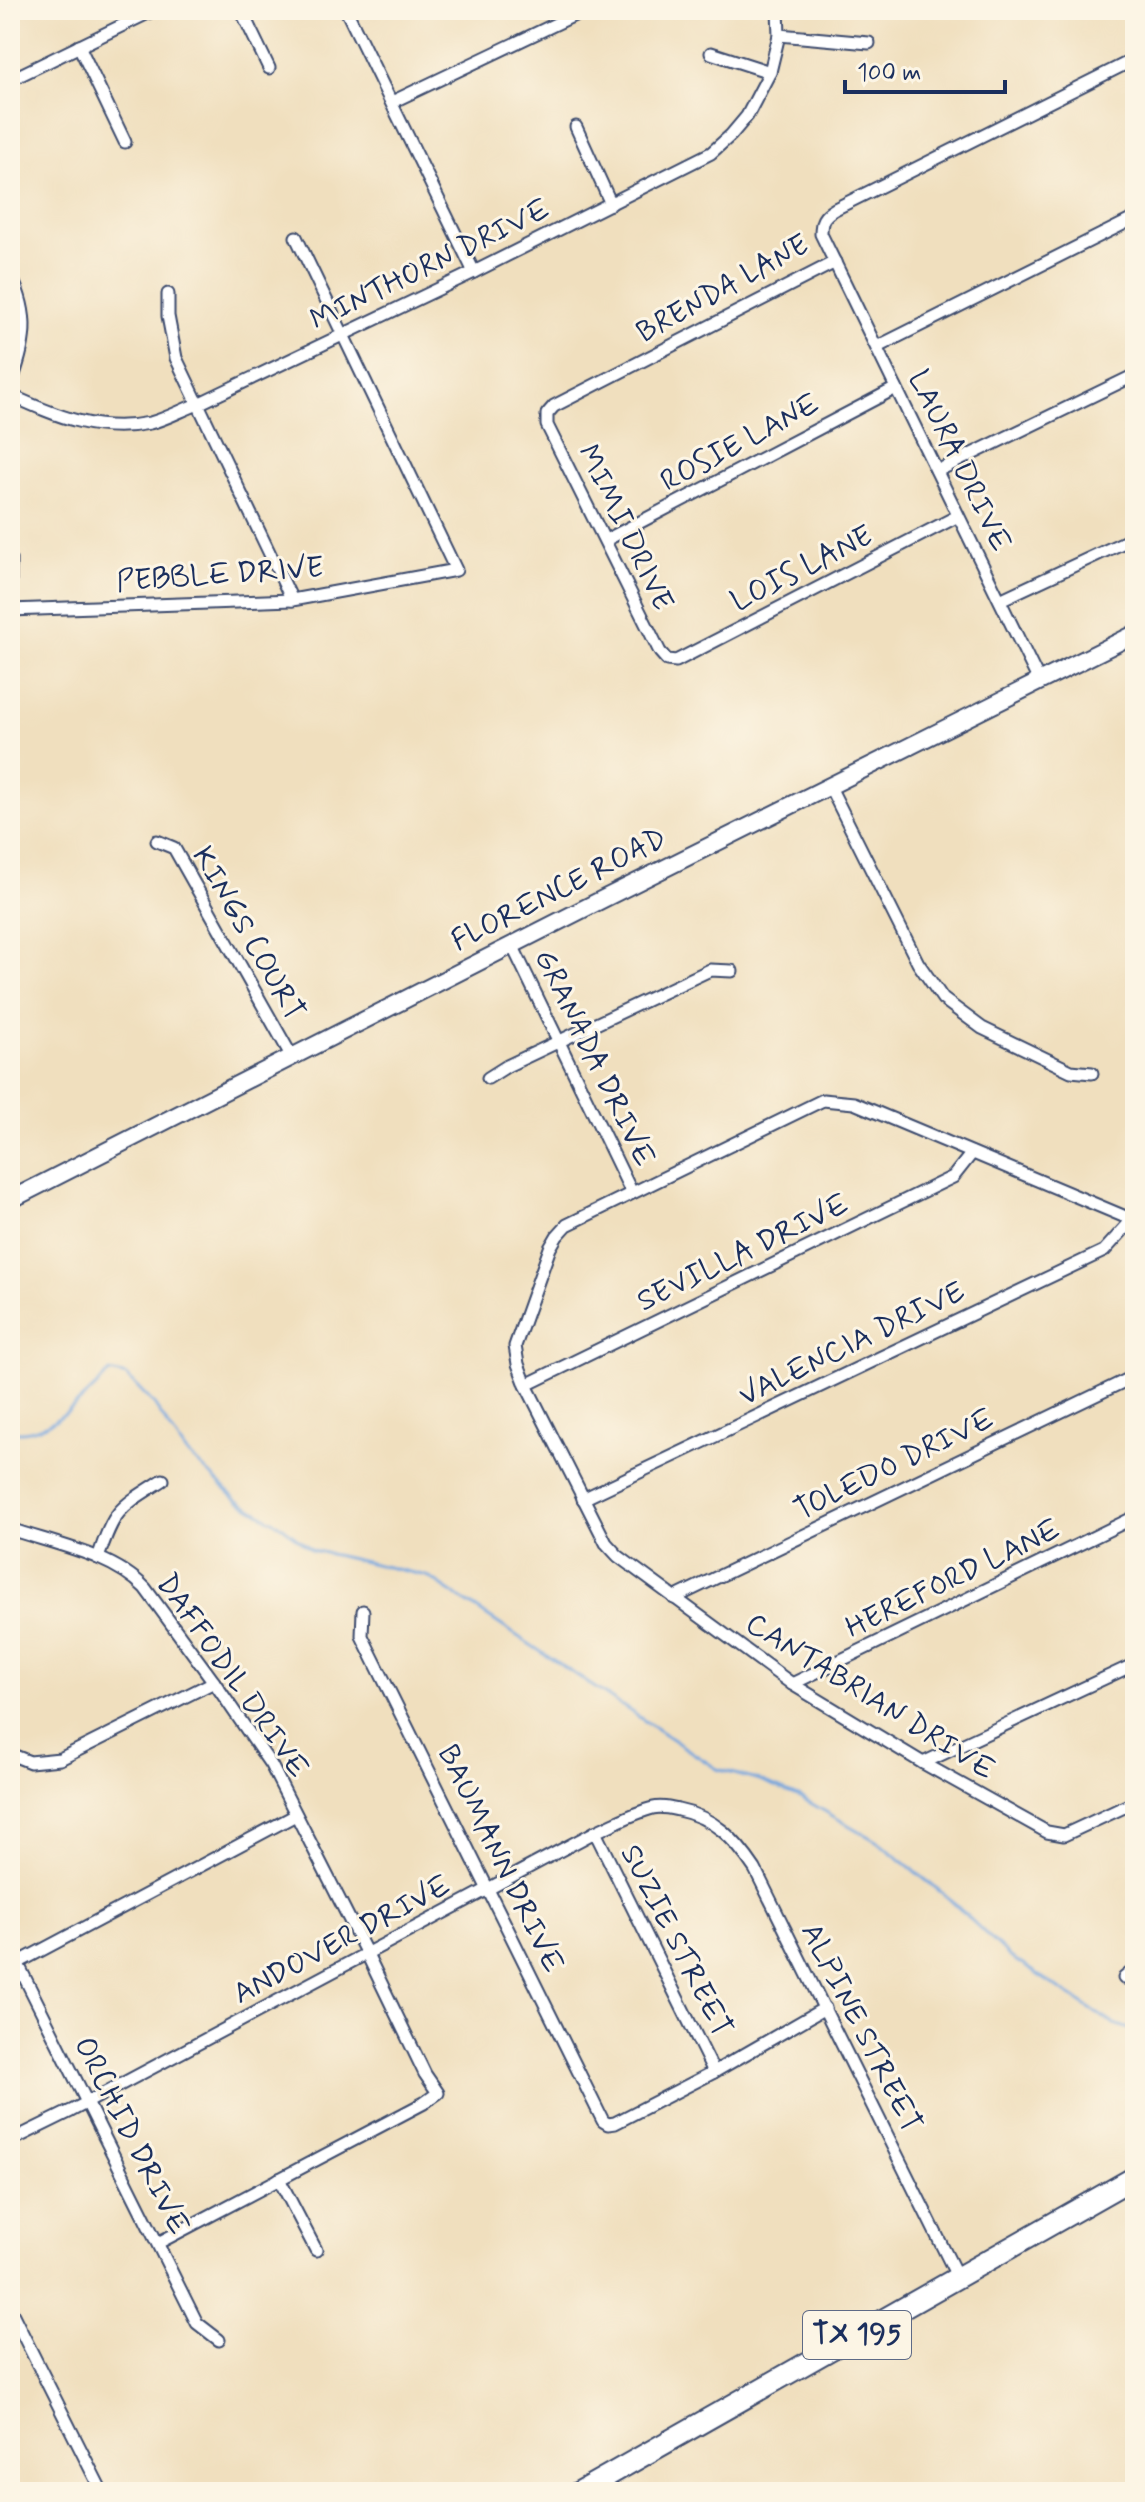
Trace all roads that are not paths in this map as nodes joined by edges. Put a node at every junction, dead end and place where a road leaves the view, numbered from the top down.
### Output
1 (154, 10) edge
2 (241, 10) edge
3 (346, 10) edge
4 (585, 10) edge
5 (778, 10) edge
6 (779, 35) junction
7 (869, 43) dead end
8 (79, 46) junction
9 (711, 53) dead end
10 (1135, 59) edge
11 (269, 68) dead end
12 (770, 72) junction
13 (10, 80) edge
14 (392, 102) junction
15 (576, 127) dead end
16 (125, 142) dead end
17 (611, 204) junction
18 (1135, 218) edge
19 (296, 237) dead end
20 (835, 262) junction
21 (474, 272) junction
22 (10, 274) edge
23 (168, 294) dead end
24 (342, 334) junction
25 (877, 347) junction
26 (1135, 375) edge
27 (10, 387) edge
28 (896, 388) junction
29 (10, 395) edge
30 (198, 404) junction
31 (547, 414) joint
32 (937, 471) junction
33 (958, 516) junction
34 (1135, 537) edge
35 (606, 540) junction
36 (10, 559) edge
37 (10, 591) edge
38 (292, 600) junction
39 (1000, 600) junction
40 (10, 610) edge
41 (1135, 634) edge
42 (667, 660) joint
43 (1039, 681) junction
44 (829, 785) junction
45 (157, 841) dead end
46 (512, 945) junction
47 (732, 971) dead end
48 (560, 1042) junction
49 (292, 1057) junction
50 (1092, 1073) dead end
51 (488, 1078) dead end
52 (972, 1153) junction
53 (632, 1193) junction
54 (10, 1200) edge
55 (1134, 1221) edge
56 (1135, 1376) edge
57 (526, 1385) junction
58 (163, 1480) dead end
59 (583, 1499) junction
60 (1135, 1517) edge
61 (10, 1529) edge
62 (98, 1558) junction
63 (674, 1598) junction
64 (363, 1611) dead end
65 (1135, 1664) edge
66 (214, 1682) junction
67 (792, 1684) junction
68 (10, 1754) edge
69 (923, 1763) junction
70 (1135, 1802) edge
71 (296, 1815) junction
72 (701, 1817) joint
73 (595, 1832) junction
74 (488, 1889) junction
75 (10, 1948) edge
76 (367, 1954) junction
77 (14, 1965) edge
78 (1135, 1969) edge
79 (1124, 1978) dead end
80 (825, 2008) junction
81 (714, 2072) junction
82 (87, 2102) junction
83 (10, 2141) edge
84 (1135, 2177) edge
85 (279, 2179) junction
86 (158, 2243) junction
87 (316, 2250) dead end
88 (958, 2278) junction
89 (10, 2309) edge
90 (219, 2340) dead end
91 (102, 2492) edge
92 (579, 2492) edge

1 - 8 street
2 - 11 street
3 - 14 street
4 - 14 street
5 - 6 street, MINTHORN DRIVE
6 - 7 street
6 - 12 street, MINTHORN DRIVE
8 - 13 street
8 - 16 street
9 - 12 street
10 - 20 street, BRENDA LANE
12 - 17 street, MINTHORN DRIVE
14 - 21 street
15 - 17 street
17 - 21 street, MINTHORN DRIVE
18 - 25 street
19 - 24 street
20 - 25 street, LAURA DRIVE
20 - 31 street, BRENDA LANE
21 - 24 street, MINTHORN DRIVE
22 - 27 street
23 - 30 street
24 - 30 street, MINTHORN DRIVE
24 - 38 street, PEBBLE DRIVE
25 - 28 street, LAURA DRIVE
26 - 32 street
28 - 32 street, LAURA DRIVE
28 - 35 street, ROSIE LANE
29 - 30 street, MINTHORN DRIVE
30 - 38 street
31 - 35 street, MIMI DRIVE
32 - 33 street, LAURA DRIVE
33 - 39 street, LAURA DRIVE
33 - 42 street, LOIS LANE
34 - 39 street
35 - 42 street, MIMI DRIVE
36 - 37 street
38 - 40 street, PEBBLE DRIVE
39 - 43 street, LAURA DRIVE
41 - 43 street, FLORENCE ROAD
43 - 44 street, FLORENCE ROAD
44 - 46 street, FLORENCE ROAD
44 - 50 street
45 - 49 street, KINGS COURT
46 - 48 street, GRANADA DRIVE
46 - 49 street, FLORENCE ROAD
47 - 48 street
48 - 51 street
48 - 53 street, GRANADA DRIVE
49 - 54 street, FLORENCE ROAD
52 - 53 street, CANTABRIAN DRIVE
52 - 55 street, CANTABRIAN DRIVE
52 - 57 street, SEVILLA DRIVE
53 - 57 street, CANTABRIAN DRIVE
55 - 59 street, VALENCIA DRIVE
56 - 63 street, TOLEDO DRIVE
57 - 59 street, CANTABRIAN DRIVE
58 - 62 street
59 - 63 street, CANTABRIAN DRIVE
60 - 67 street, HEREFORD LANE
61 - 62 street, DAFFODIL DRIVE
62 - 66 street, DAFFODIL DRIVE
63 - 67 street, CANTABRIAN DRIVE
64 - 74 street, BAUMANN DRIVE
65 - 69 street
66 - 68 street
66 - 71 street, DAFFODIL DRIVE
67 - 69 street, CANTABRIAN DRIVE
69 - 70 street, CANTABRIAN DRIVE
71 - 76 street, DAFFODIL DRIVE
71 - 77 street
72 - 73 street, ANDOVER DRIVE
72 - 80 street, ALPINE STREET
73 - 74 street, ANDOVER DRIVE
73 - 81 street, SUZIE STREET
74 - 76 street, ANDOVER DRIVE
74 - 81 street, BAUMANN DRIVE
75 - 77 street, ORCHID DRIVE
76 - 82 street, ANDOVER DRIVE
76 - 85 street, DAFFODIL DRIVE
77 - 82 street, ORCHID DRIVE
78 - 79 street
80 - 81 street
80 - 88 street, ALPINE STREET
82 - 83 street, ANDOVER DRIVE
82 - 86 street, ORCHID DRIVE
84 - 88 highway, TX 195
85 - 86 street
85 - 87 street
86 - 90 street, ORCHID DRIVE
88 - 92 highway, TX 195
89 - 91 street

